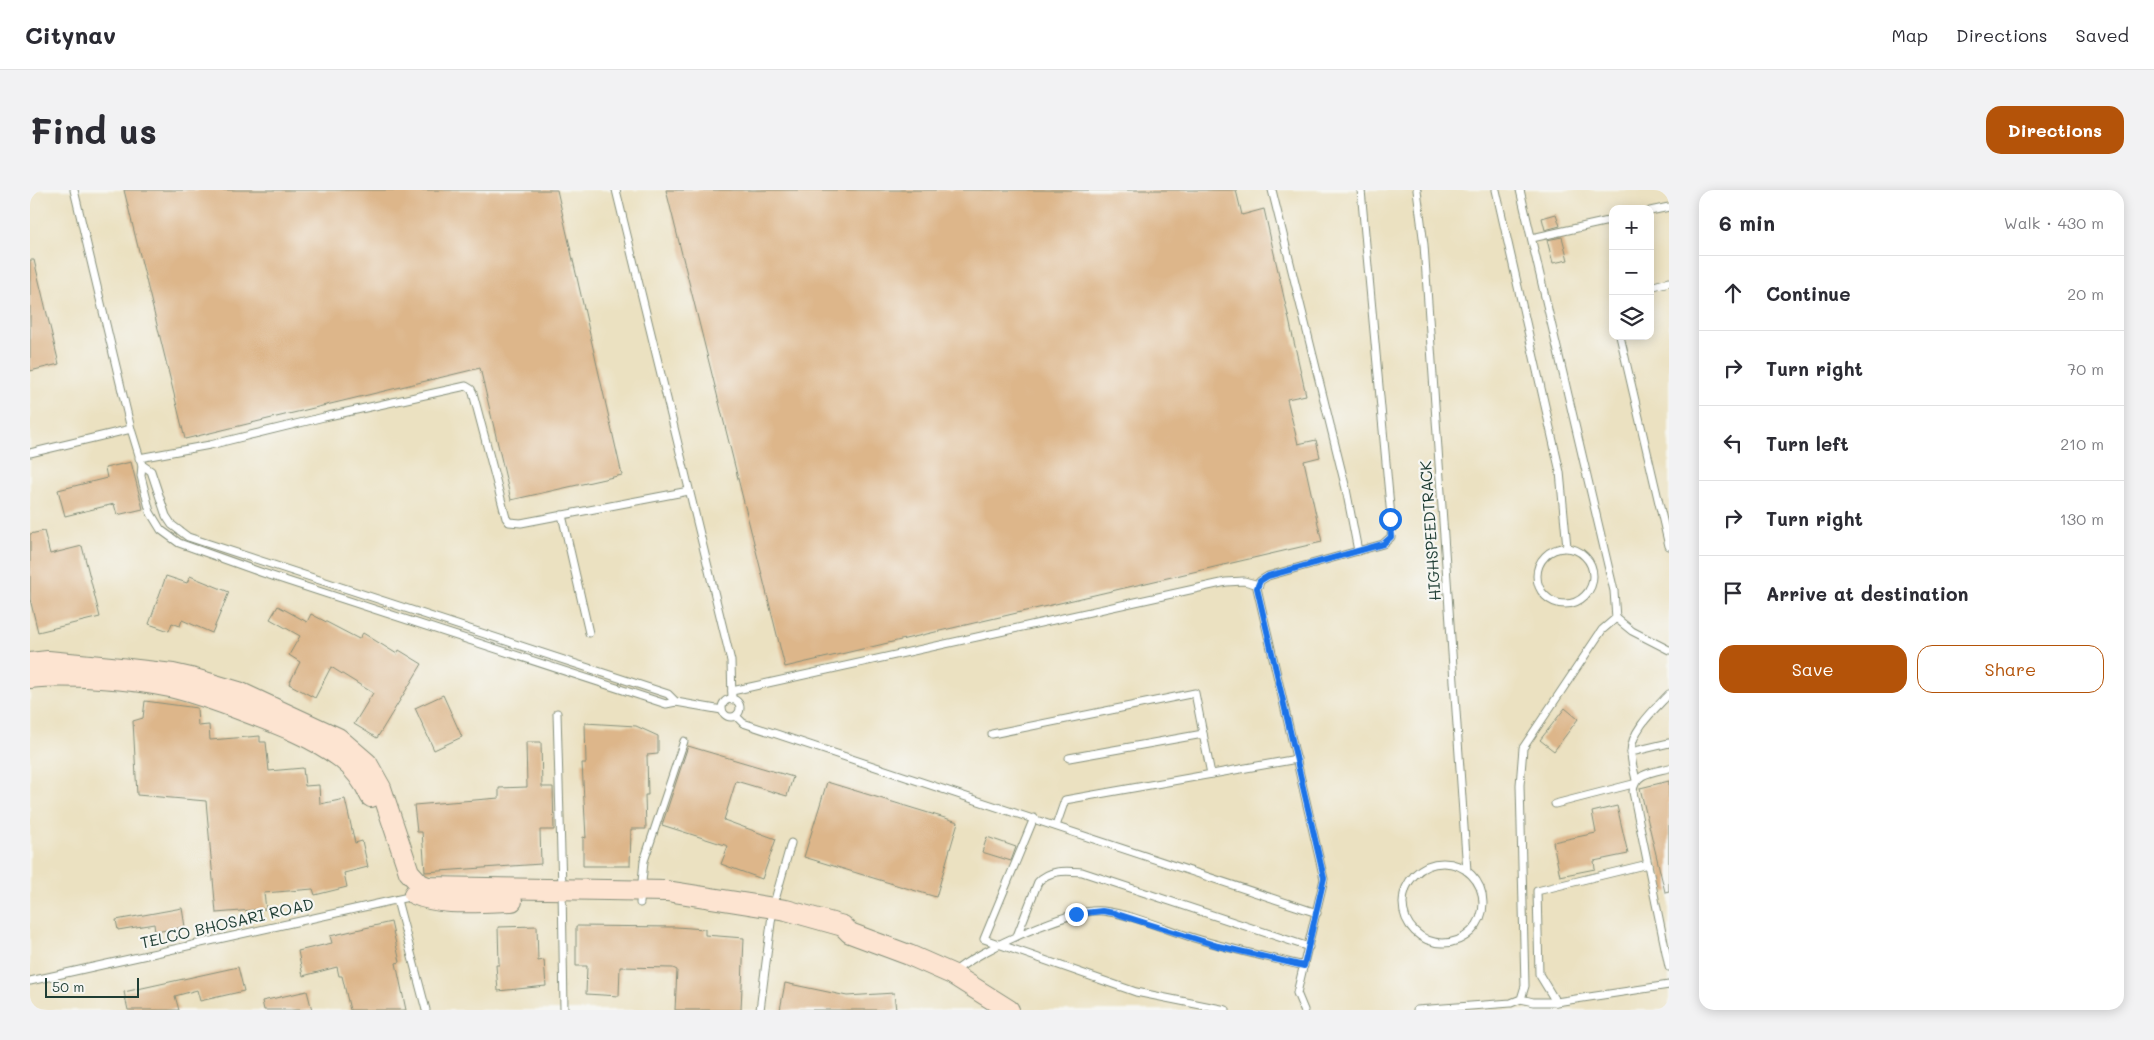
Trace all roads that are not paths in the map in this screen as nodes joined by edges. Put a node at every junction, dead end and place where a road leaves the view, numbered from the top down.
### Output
1 (74, 190) edge
2 (616, 190) edge
3 (1272, 190) edge
4 (1361, 190) edge
5 (1417, 190) edge
6 (1496, 190) edge
7 (1520, 190) edge
8 (1669, 207) edge
9 (1654, 210) edge
10 (1609, 221) edge
11 (1532, 238) junction
12 (1669, 282) edge
13 (1654, 286) edge
14 (1621, 340) edge
15 (131, 429) junction
16 (30, 453) edge
17 (140, 461) junction
18 (689, 491) junction
19 (562, 515) junction
20 (1669, 546) edge
21 (1567, 547) junction
22 (1358, 551) junction
23 (1259, 585) junction
24 (1616, 618) junction
25 (589, 633) dead end
26 (1669, 650) edge
27 (30, 666) edge
28 (732, 692) junction
29 (1669, 694) edge
30 (732, 700) junction
31 (676, 702) junction
32 (722, 710) junction
33 (557, 713) dead end
34 (736, 716) junction
35 (992, 734) dead end
36 (1203, 734) junction
37 (684, 741) dead end
38 (1669, 743) edge
39 (1631, 752) junction
40 (1069, 758) dead end
41 (1297, 759) junction
42 (1669, 768) edge
43 (1211, 774) junction
44 (1635, 782) junction
45 (1554, 804) dead end
46 (1034, 818) junction
47 (1056, 826) junction
48 (790, 843) dead end
49 (1648, 864) junction
50 (1467, 871) junction
51 (413, 894) junction
52 (563, 894) junction
53 (640, 896) junction
54 (772, 913) junction
55 (1317, 914) junction
56 (1666, 929) edge
57 (1017, 936) junction
58 (998, 945) junction
59 (1309, 947) junction
60 (1304, 966) junction
61 (1669, 967) edge
62 (952, 974) junction
63 (30, 981) edge
64 (1669, 985) edge
65 (1521, 999) junction
66 (1556, 1002) junction
67 (426, 1010) edge
68 (564, 1010) edge
69 (760, 1010) edge
70 (1009, 1010) edge
71 (1226, 1010) edge
72 (1304, 1010) edge
73 (1417, 1010) edge

1 - 15 lane
2 - 18 lane
3 - 22 lane
4 - 22 lane
5 - 50 lane, HIGHSPEEDTRACK
6 - 21 lane
7 - 11 lane
8 - 9 lane
10 - 11 lane
11 - 24 lane
12 - 13 lane
14 - 20 lane
15 - 16 lane
15 - 17 lane
17 - 19 lane
17 - 31 lane
17 - 31 lane
18 - 19 lane
18 - 28 lane
19 - 25 lane
21 - 21 lane
22 - 23 lane
23 - 28 lane
23 - 41 lane
24 - 26 lane
24 - 65 lane
27 - 51 street
28 - 30 lane
29 - 39 lane
30 - 32 lane
30 - 34 lane
31 - 32 lane
32 - 34 lane
33 - 52 lane
34 - 46 lane
35 - 36 lane
36 - 40 lane
36 - 43 lane
37 - 53 lane
38 - 39 lane
39 - 44 lane
41 - 43 lane
41 - 55 lane
42 - 44 lane
43 - 47 lane
44 - 45 lane
44 - 49 lane
46 - 47 lane
46 - 58 lane
47 - 55 lane
48 - 54 lane
49 - 56 lane
49 - 66 lane
50 - 50 lane
51 - 52 street
51 - 63 lane, TELCO BHOSARI ROAD
51 - 67 lane
52 - 53 street
52 - 68 lane
53 - 54 street
54 - 62 street
54 - 69 lane
55 - 59 lane
56 - 61 lane
57 - 58 lane
57 - 59 lane
57 - 60 lane
58 - 62 lane
58 - 71 lane
59 - 60 lane
60 - 72 lane
62 - 70 street
64 - 66 lane
65 - 66 lane
65 - 73 lane

